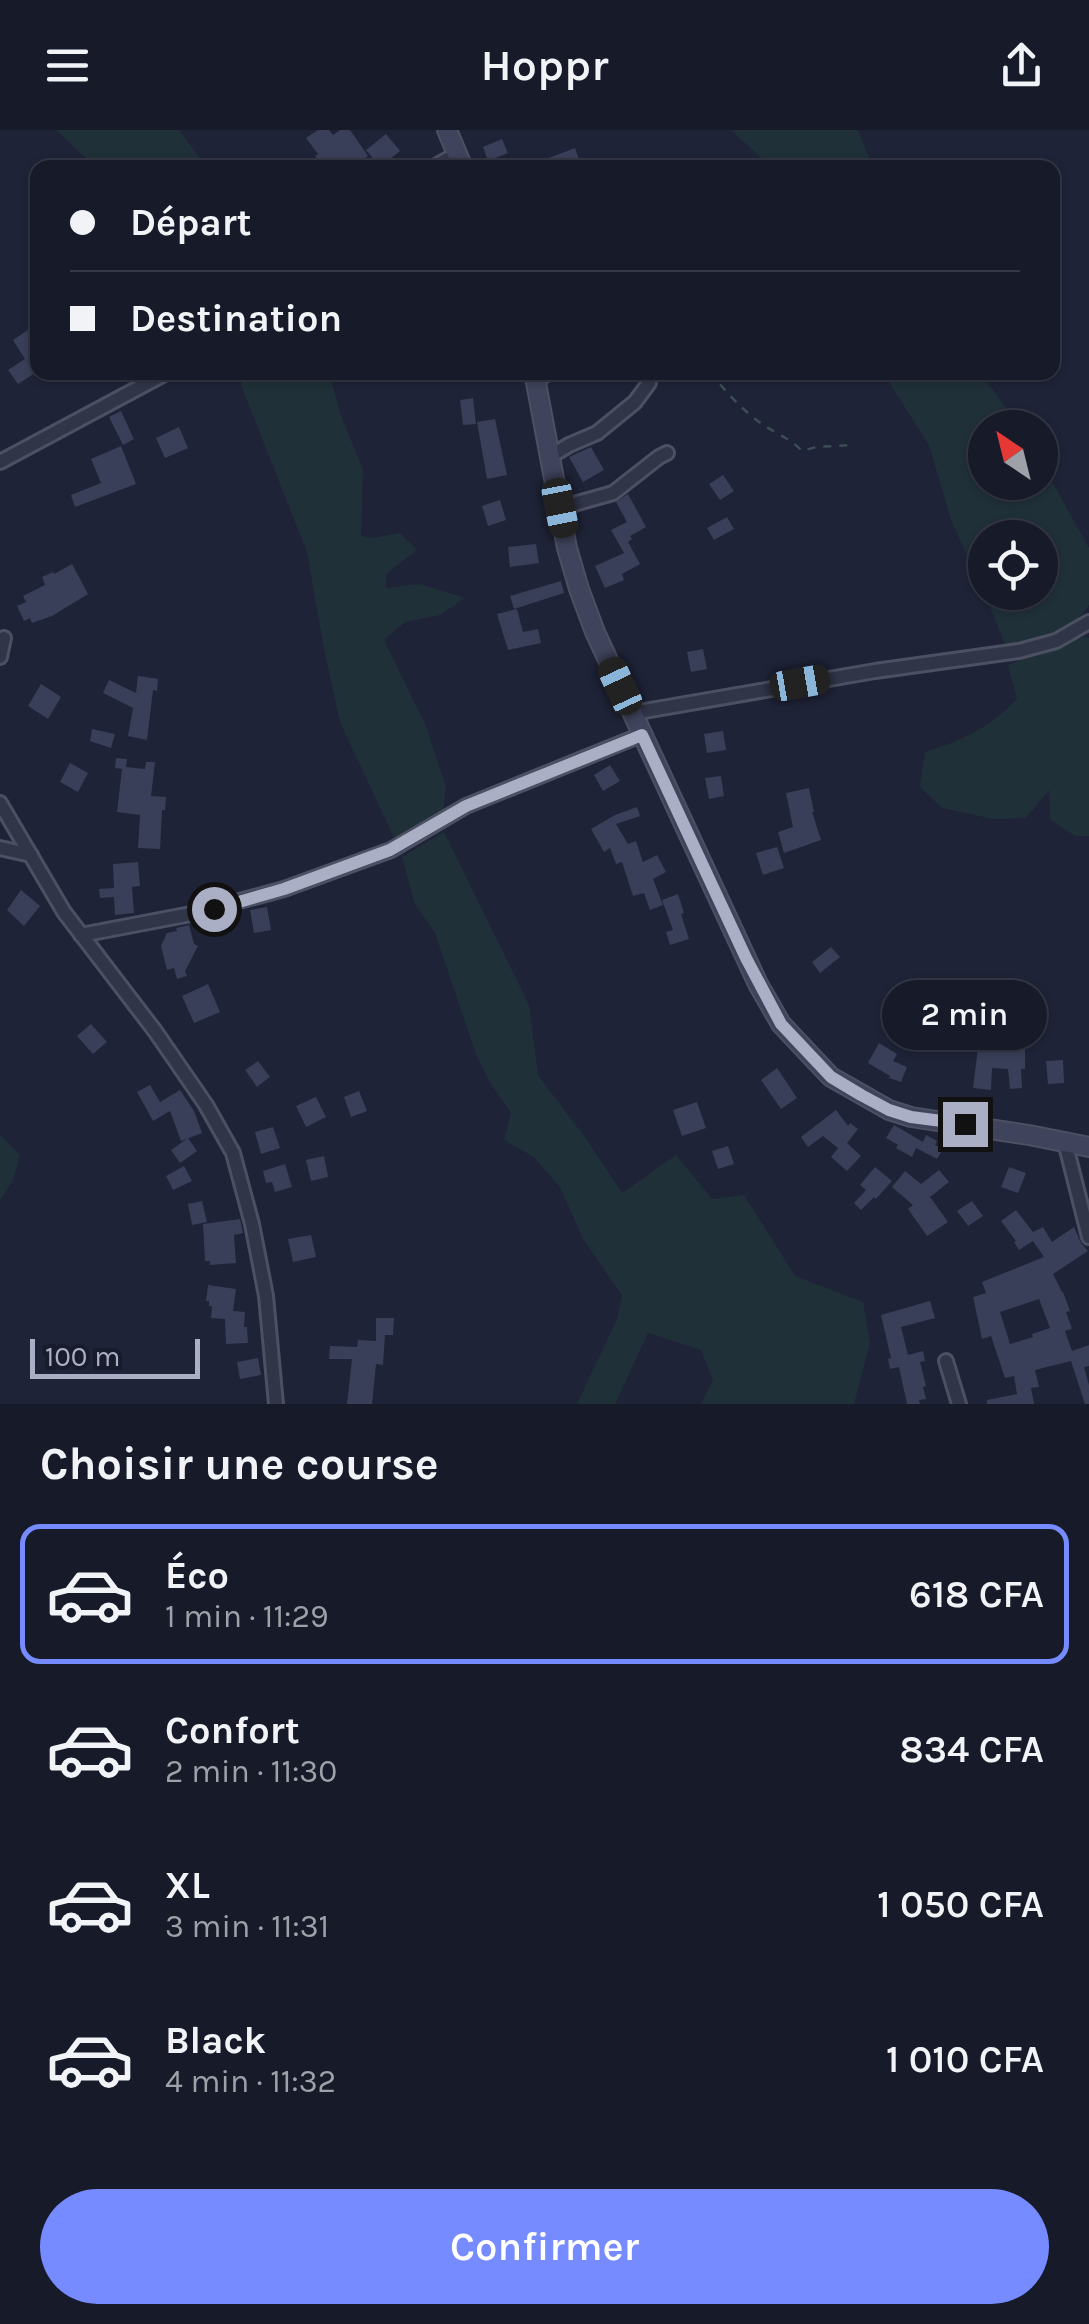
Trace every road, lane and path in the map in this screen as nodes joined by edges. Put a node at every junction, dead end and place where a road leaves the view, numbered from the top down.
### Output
1 (448, 130) edge
2 (460, 160) edge
3 (153, 380) edge
4 (541, 380) edge
5 (717, 380) edge
6 (649, 383) dead end
7 (854, 445) dead end
8 (667, 453) dead end
9 (551, 456) junction
10 (0, 462) edge
11 (560, 508) junction
12 (1089, 622) edge
13 (4, 638) dead end
14 (0, 657) edge
15 (633, 713) junction
16 (642, 735) junction
17 (0, 803) edge
18 (0, 848) edge
19 (31, 855) junction
20 (81, 935) junction
21 (1065, 1142) junction
22 (1089, 1147) edge
23 (1089, 1237) edge
24 (946, 1362) dead end
25 (276, 1404) edge
26 (960, 1404) edge

1 - 2 street
3 - 10 street
4 - 9 street
5 - 7 path
6 - 9 street
8 - 11 street
9 - 11 street
11 - 15 street
12 - 15 street
13 - 14 street
15 - 16 street
16 - 20 street
16 - 21 street
17 - 19 street
18 - 19 street
19 - 20 street
20 - 25 street
21 - 22 street
21 - 23 street
24 - 26 street

